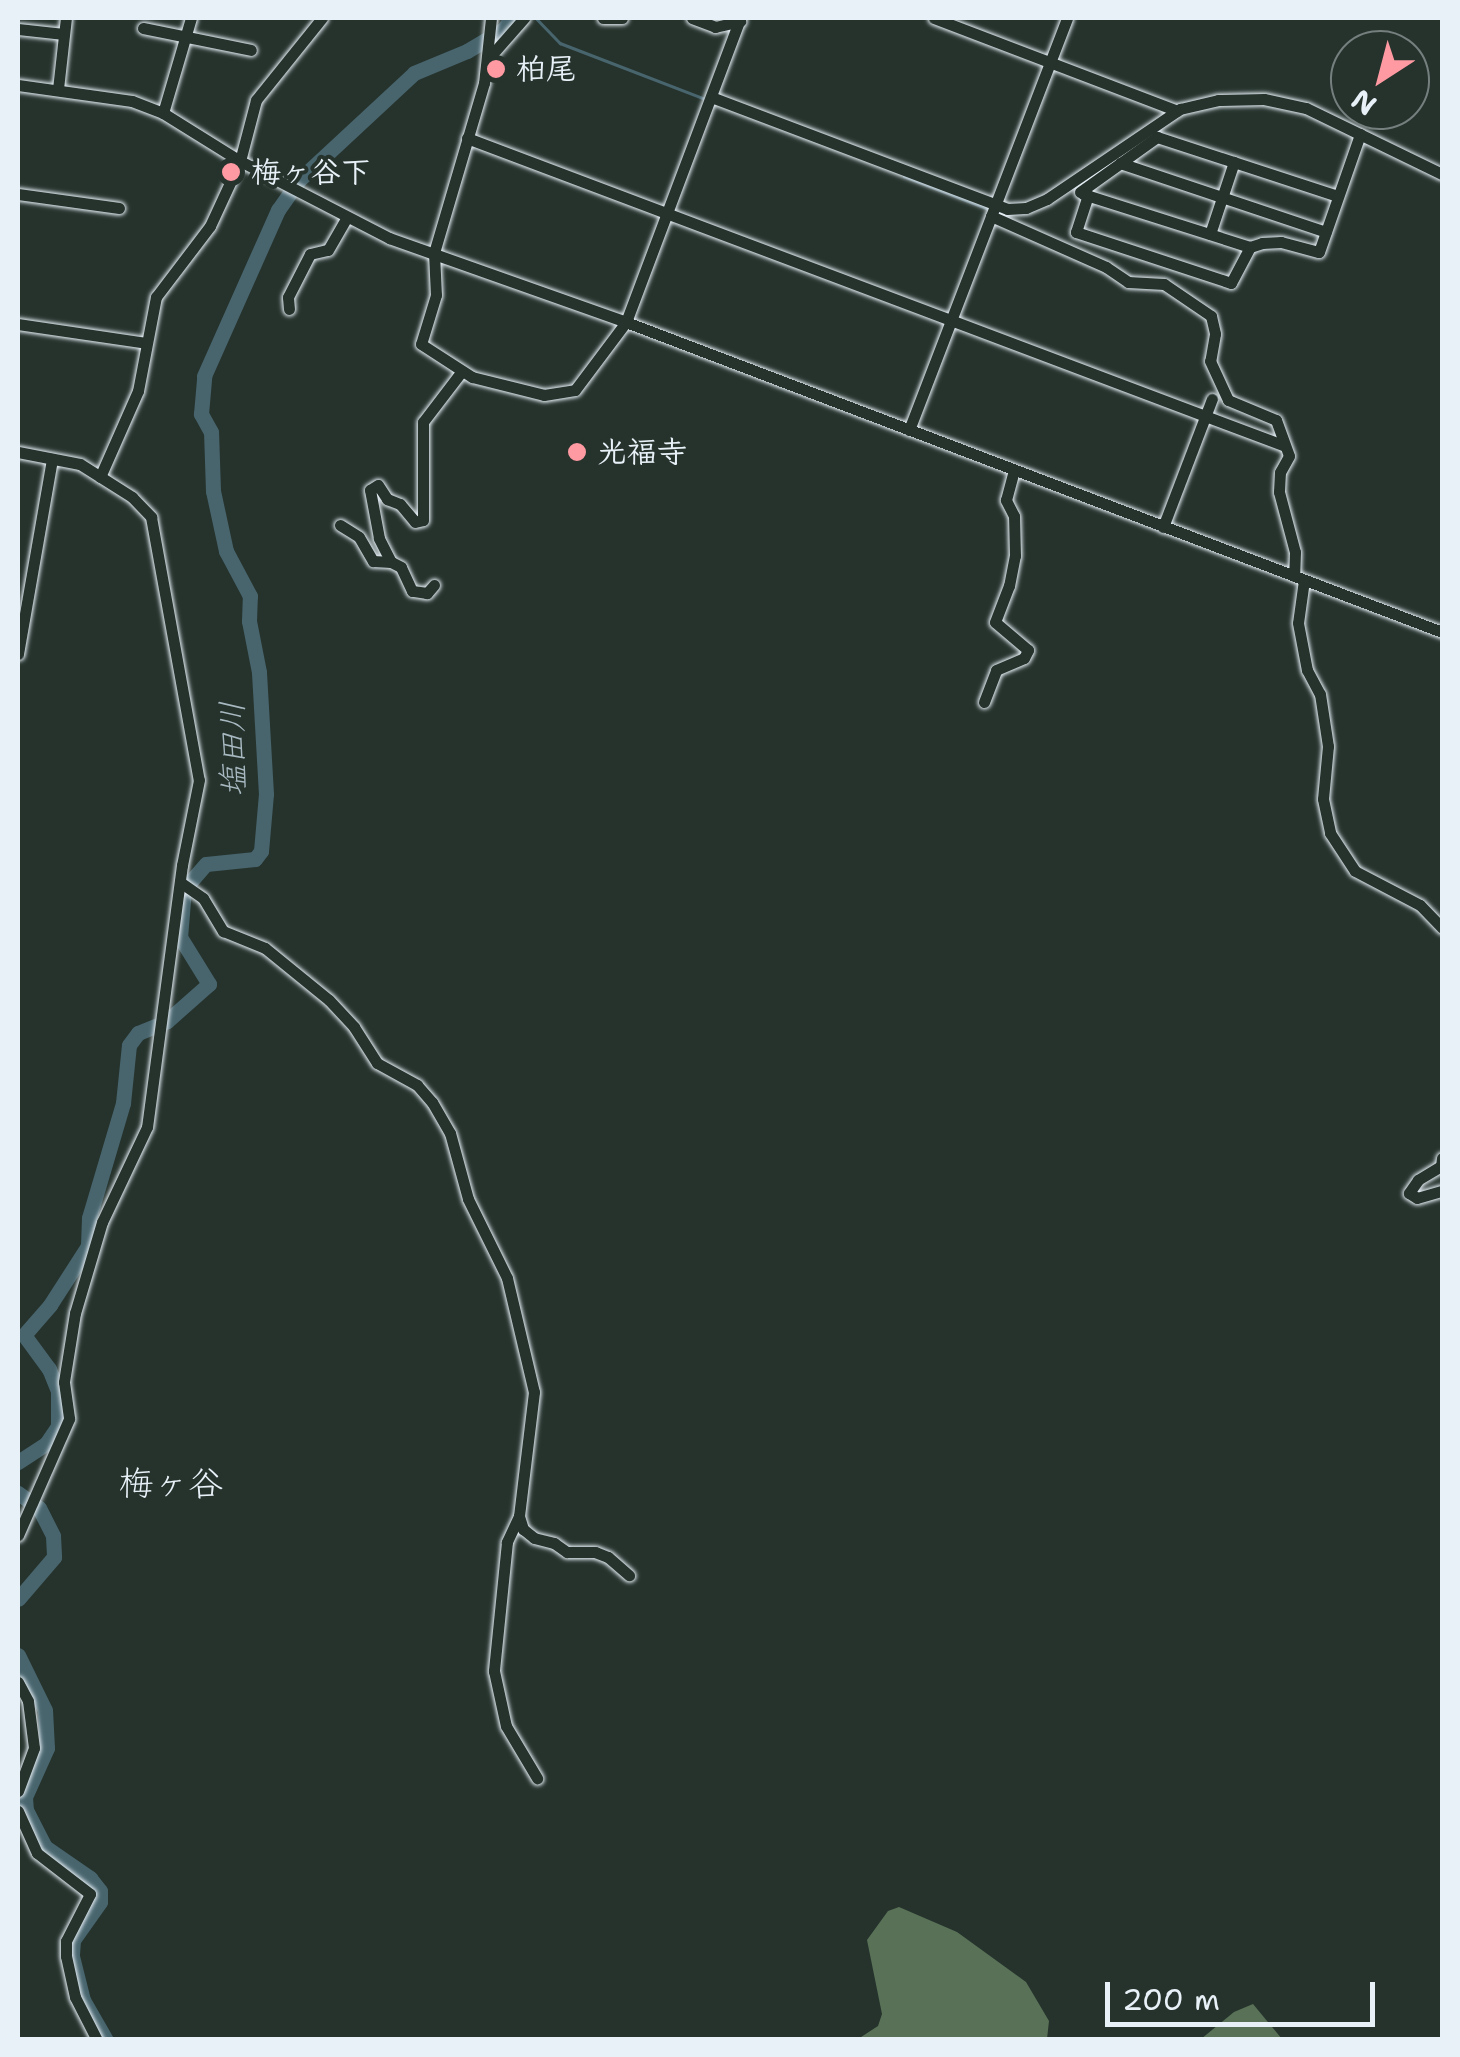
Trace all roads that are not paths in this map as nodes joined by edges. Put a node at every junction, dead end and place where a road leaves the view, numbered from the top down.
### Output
1 (66, 18) edge
2 (191, 18) edge
3 (322, 18) edge
4 (524, 18) edge
5 (603, 18) edge
6 (622, 18) edge
7 (692, 18) edge
8 (934, 18) edge
9 (1067, 18) edge
10 (740, 20) edge
11 (489, 24) edge
12 (143, 28) dead end
13 (18, 29) edge
14 (64, 34) junction
15 (187, 38) junction
16 (251, 50) dead end
17 (488, 56) junction
18 (1050, 61) junction
19 (18, 85) edge
20 (58, 89) junction
21 (711, 97) junction
22 (1177, 111) junction
23 (163, 113) junction
24 (1360, 134) junction
25 (467, 138) junction
26 (240, 161) junction
27 (1234, 162) junction
28 (1120, 163) junction
29 (1442, 174) edge
30 (1066, 187) junction
31 (18, 194) edge
32 (1084, 194) junction
33 (1338, 196) junction
34 (1223, 198) junction
35 (119, 208) dead end
36 (993, 210) junction
37 (667, 214) junction
38 (347, 216) junction
39 (1326, 232) junction
40 (1210, 234) junction
41 (1250, 248) junction
42 (434, 253) junction
43 (289, 309) dead end
44 (626, 322) junction
45 (952, 322) junction
46 (18, 324) edge
47 (146, 343) junction
48 (462, 371) junction
49 (1212, 399) dead end
50 (1206, 416) junction
51 (908, 430) junction
52 (1286, 446) junction
53 (18, 452) edge
54 (52, 459) junction
55 (1014, 470) junction
56 (100, 477) junction
57 (340, 525) dead end
58 (1163, 527) junction
59 (391, 562) junction
60 (1299, 578) junction
61 (434, 585) dead end
62 (1442, 632) edge
63 (18, 654) edge
64 (984, 702) dead end
65 (180, 882) junction
66 (1442, 928) edge
67 (1442, 1158) edge
68 (1442, 1192) edge
69 (520, 1516) junction
70 (18, 1535) edge
71 (630, 1575) dead end
72 (18, 1682) edge
73 (537, 1778) dead end
74 (18, 1791) edge
75 (18, 1811) edge
76 (97, 2040) edge

1 - 14 street
2 - 15 street
3 - 26 street
4 - 17 street
5 - 6 street
7 - 10 street
8 - 18 street
9 - 18 street
10 - 21 street
11 - 17 street
12 - 15 street
13 - 14 street
14 - 20 street
15 - 16 street
15 - 23 street
17 - 25 street
18 - 22 street
18 - 36 street
19 - 20 street
20 - 23 street
21 - 36 street
21 - 37 street
22 - 24 street
22 - 30 street
23 - 26 street
24 - 29 street
24 - 33 street
25 - 37 street
25 - 42 street
26 - 38 street
26 - 47 street
27 - 28 street
27 - 33 street
27 - 34 street
28 - 32 street
28 - 34 street
30 - 32 street
30 - 36 street
31 - 35 street
32 - 40 street
32 - 41 street
33 - 39 street
34 - 39 street
34 - 40 street
36 - 45 street
36 - 52 street
37 - 44 street
37 - 45 street
38 - 42 street
38 - 43 street
39 - 41 street
40 - 41 street
42 - 44 street
42 - 48 street
44 - 48 street
44 - 51 street
45 - 50 street
45 - 51 street
46 - 47 street
47 - 56 street
48 - 59 street
49 - 50 street
50 - 52 street
50 - 58 street
51 - 55 street
52 - 60 street
53 - 54 street
54 - 56 street
54 - 63 street
55 - 58 street
55 - 64 street
56 - 65 street
57 - 59 street
58 - 60 street
59 - 61 street
60 - 62 street
60 - 66 street
65 - 69 street
65 - 70 street
67 - 68 street
69 - 71 street
69 - 73 street
72 - 74 street
75 - 76 street

